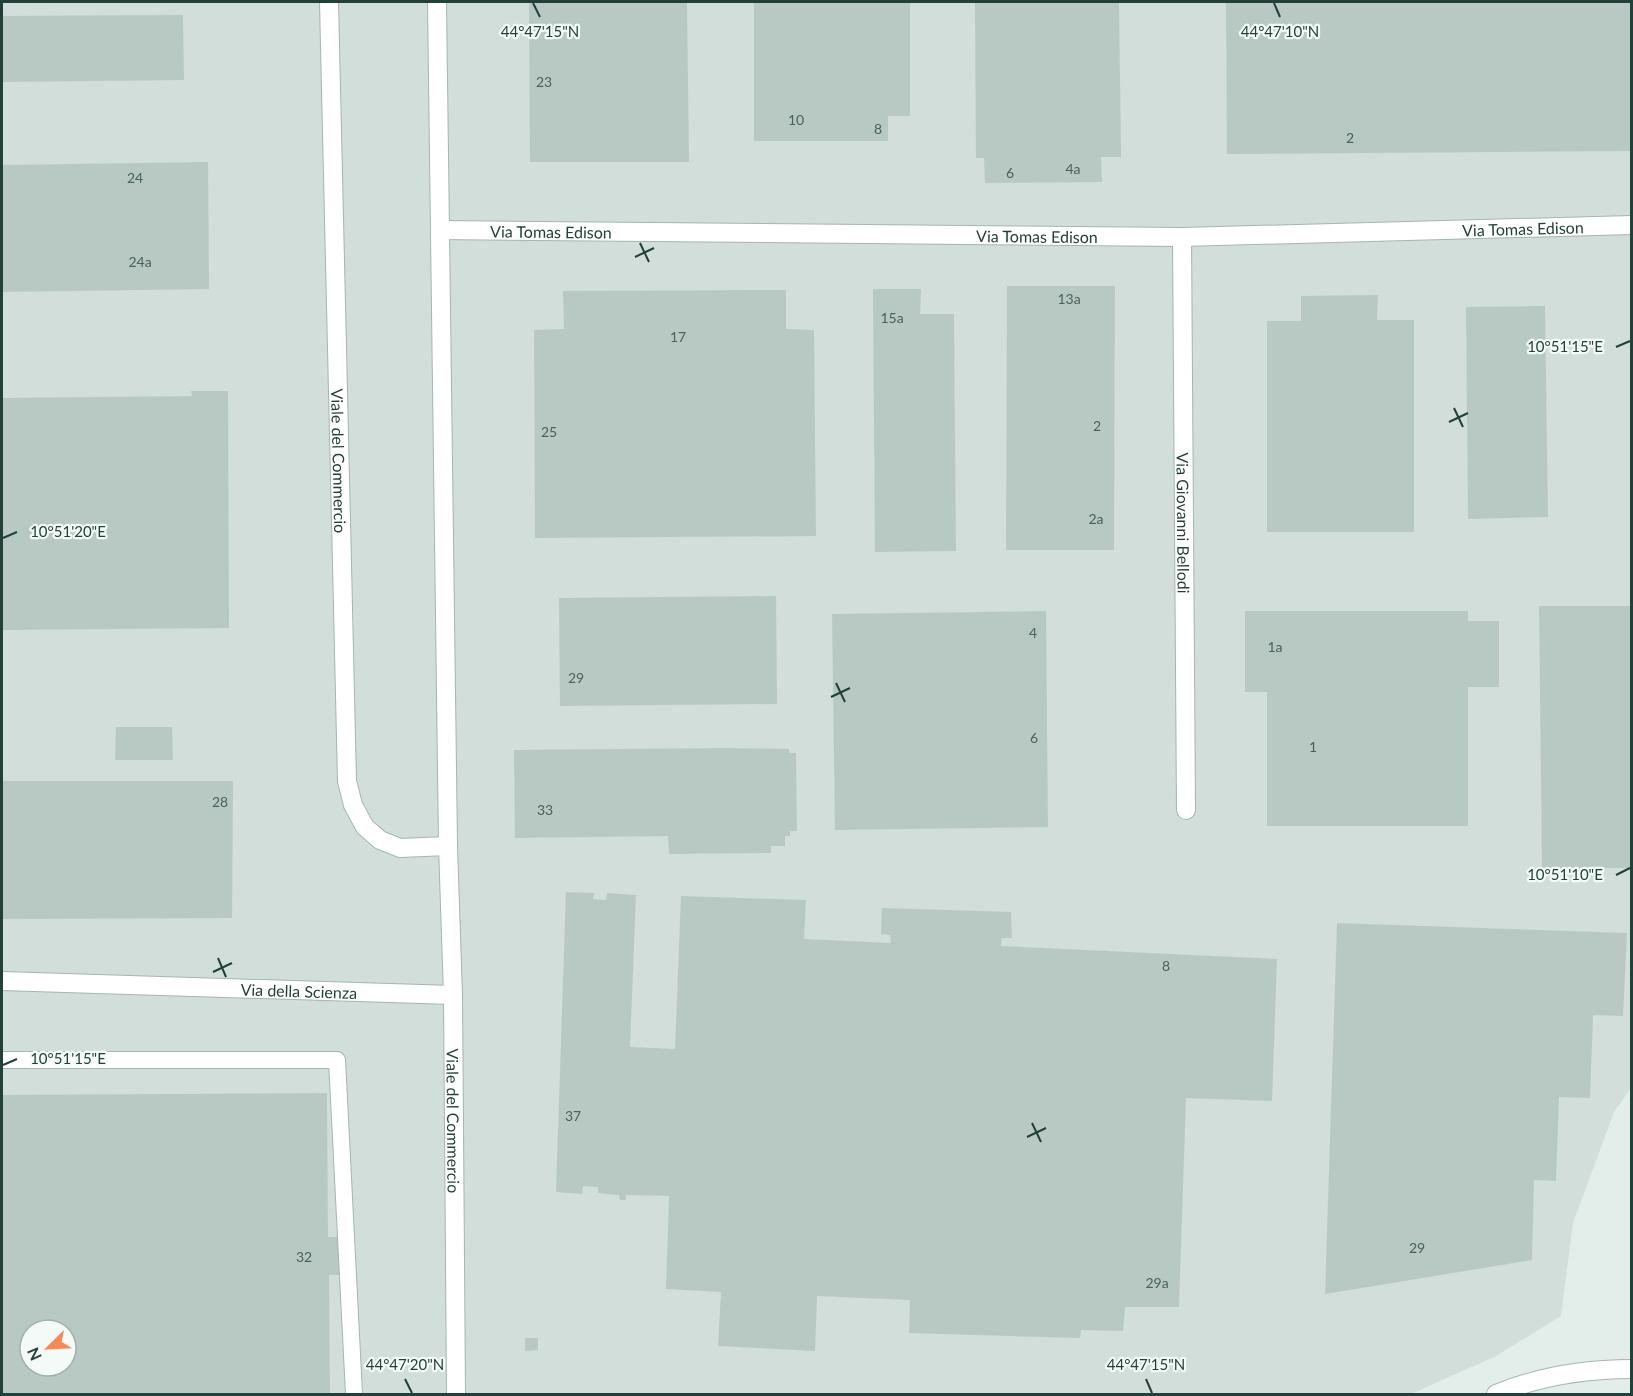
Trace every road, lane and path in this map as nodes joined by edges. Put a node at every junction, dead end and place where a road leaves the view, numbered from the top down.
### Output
1 (329, 2) edge
2 (437, 2) edge
3 (1632, 225) edge
4 (441, 230) junction
5 (1182, 237) junction
6 (1186, 810) dead end
7 (448, 846) junction
8 (2, 981) edge
9 (453, 995) junction
10 (2, 1060) edge
11 (1632, 1369) edge
12 (354, 1395) edge
13 (456, 1395) edge
14 (1496, 1395) edge

1 - 7 street, Viale del Commercio
2 - 4 street, Viale del Commercio
3 - 5 street, Via Tomas Edison
4 - 5 street, Via Tomas Edison
4 - 7 street, Viale del Commercio
5 - 6 street, Via Giovanni Bellodi
7 - 9 street, Viale del Commercio
8 - 9 street, Via della Scienza
9 - 13 street, Viale del Commercio
10 - 12 lane
11 - 14 street

